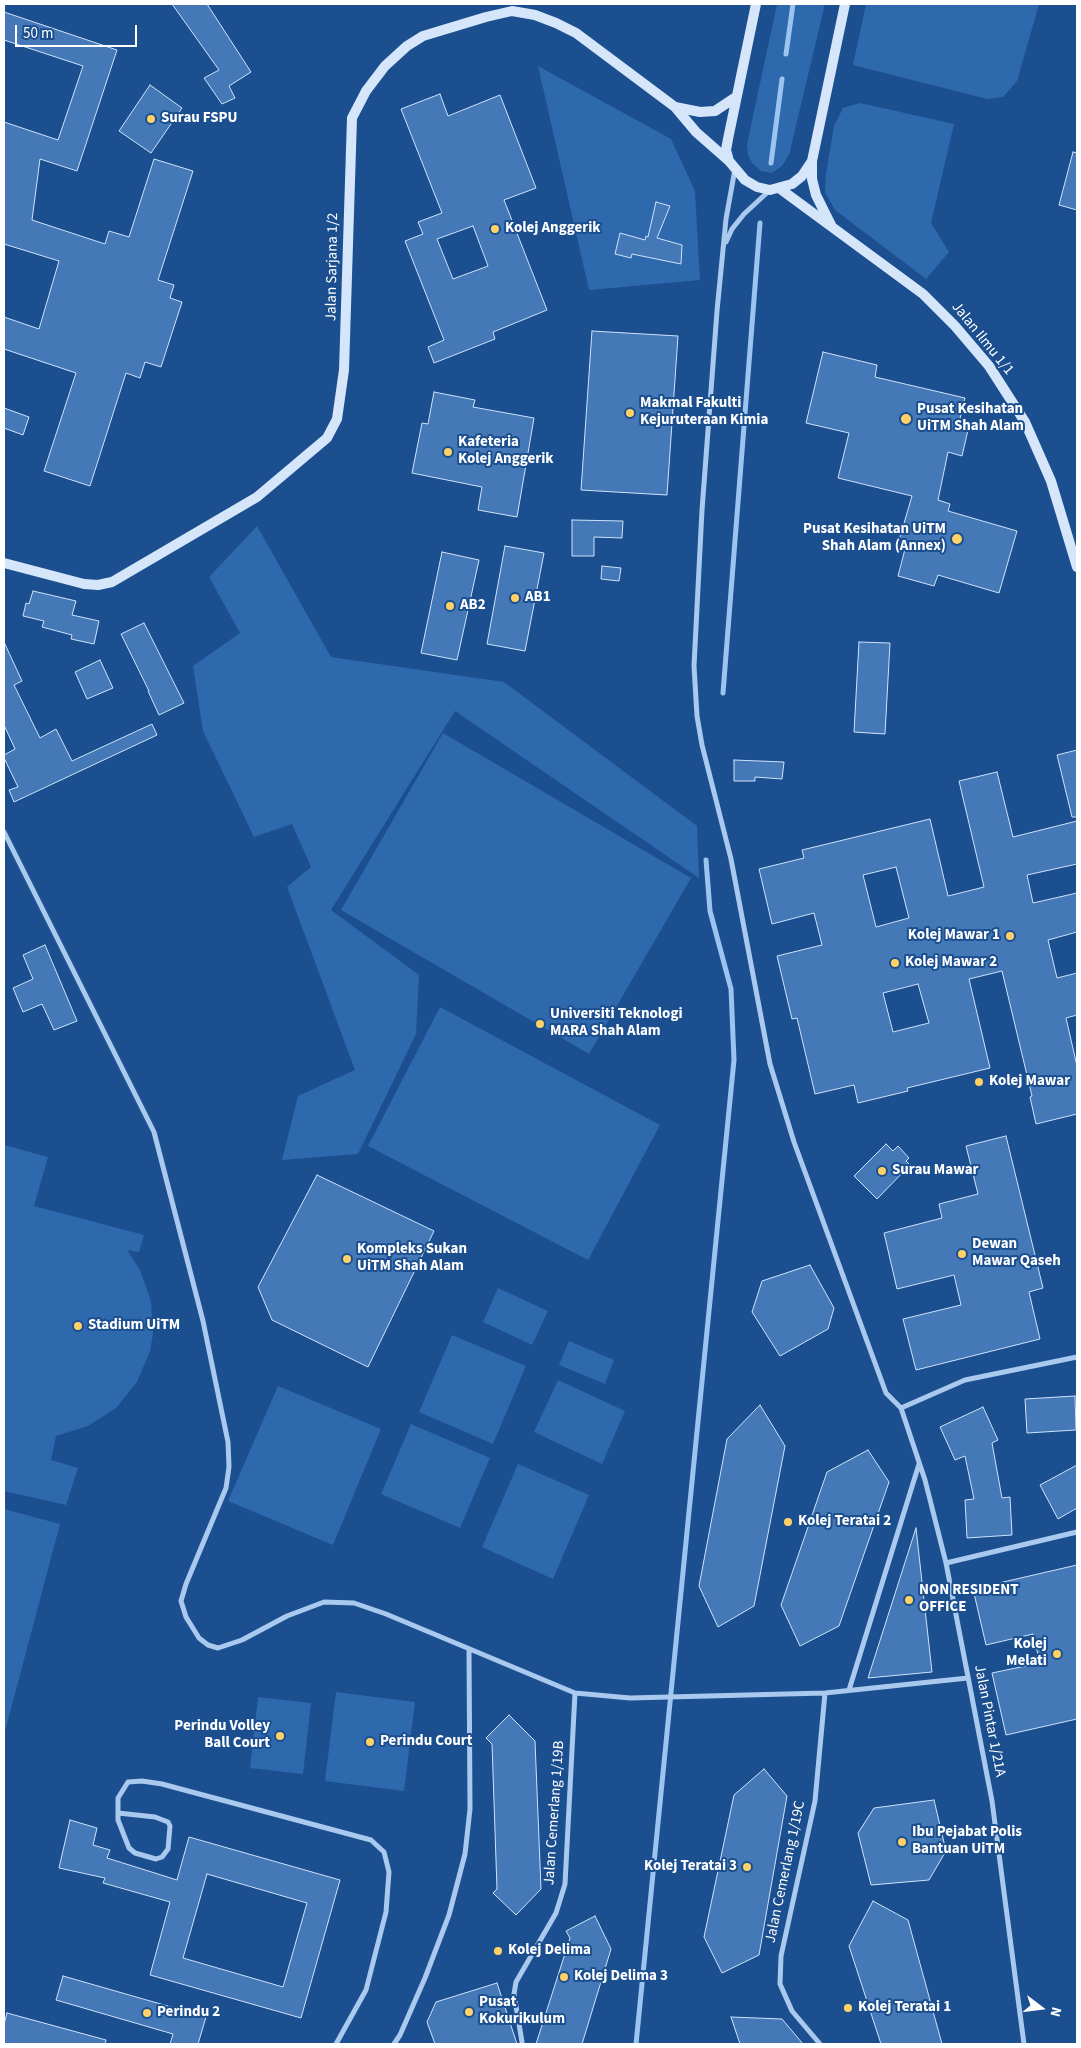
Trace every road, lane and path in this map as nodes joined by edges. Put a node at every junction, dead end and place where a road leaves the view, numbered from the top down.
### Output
1 (756, 4) edge
2 (845, 4) edge
3 (736, 98) junction
4 (675, 107) junction
5 (812, 161) junction
6 (732, 165) junction
7 (774, 189) junction
8 (832, 228) junction
9 (724, 247) junction
10 (4, 563) edge
11 (1077, 566) edge
12 (4, 832) edge
13 (1077, 1357) edge
14 (901, 1408) junction
15 (919, 1462) junction
16 (1077, 1532) edge
17 (946, 1563) junction
18 (469, 1649) junction
19 (968, 1678) junction
20 (849, 1690) junction
21 (576, 1693) junction
22 (825, 1693) junction
23 (118, 1813) junction
24 (522, 2042) dead end
25 (336, 2044) edge
26 (394, 2044) edge
27 (820, 2044) edge
28 (1024, 2044) edge

1 - 3 street
2 - 5 street
3 - 4 street
3 - 6 street
4 - 6 street, Jalan Ilmu 1/1
4 - 10 street, Jalan Sarjana 1/2
5 - 7 street
5 - 8 street, Jalan Ilmu 1/1
6 - 7 street, Jalan Ilmu 1/1
6 - 9 street
7 - 8 street, Jalan Ilmu 1/1
7 - 9 street
8 - 11 street, Jalan Ilmu 1/1
9 - 14 street
12 - 18 street
13 - 14 street
14 - 15 street, Jalan Pintar 1/21A
15 - 17 street, Jalan Pintar 1/21A
15 - 20 street
16 - 17 street
17 - 19 street, Jalan Pintar 1/21A
18 - 21 street
18 - 26 street
19 - 20 street
19 - 28 street, Jalan Pintar 1/21A
20 - 22 street
21 - 22 street
21 - 24 street, Jalan Cemerlang 1/19B
22 - 27 street, Jalan Cemerlang 1/19C
23 - 23 street
23 - 25 street

